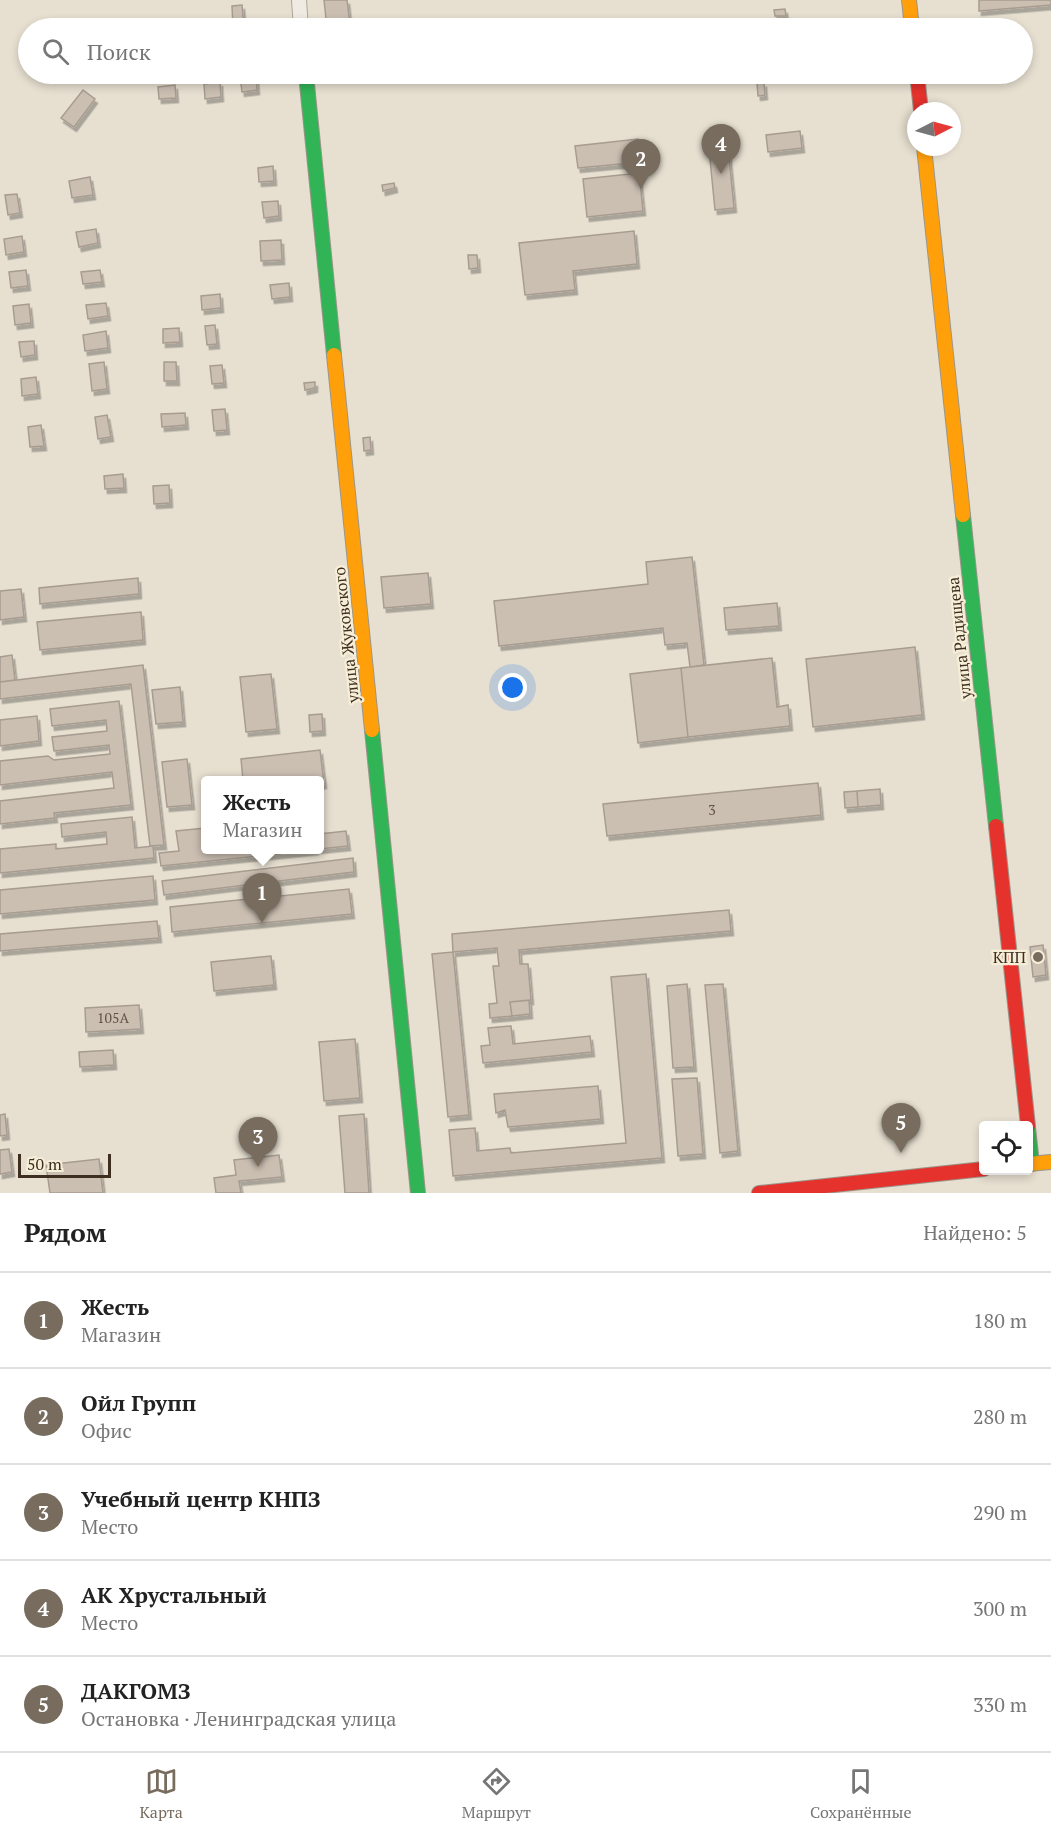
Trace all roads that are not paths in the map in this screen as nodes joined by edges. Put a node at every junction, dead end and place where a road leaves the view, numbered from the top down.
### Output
1 (298, 0) edge
2 (909, 0) edge
3 (300, 18) edge
4 (911, 18) edge
5 (307, 84) edge
6 (918, 84) edge
7 (920, 102) edge
8 (925, 156) edge
9 (1027, 1121) edge
10 (1051, 1162) edge
11 (1033, 1164) edge
12 (979, 1170) edge
13 (418, 1193) edge
14 (759, 1193) edge

1 - 3 street
2 - 4 street
5 - 13 street, улица Жуковского
6 - 7 street
8 - 9 street, улица Радищева
10 - 11 street
12 - 14 street

